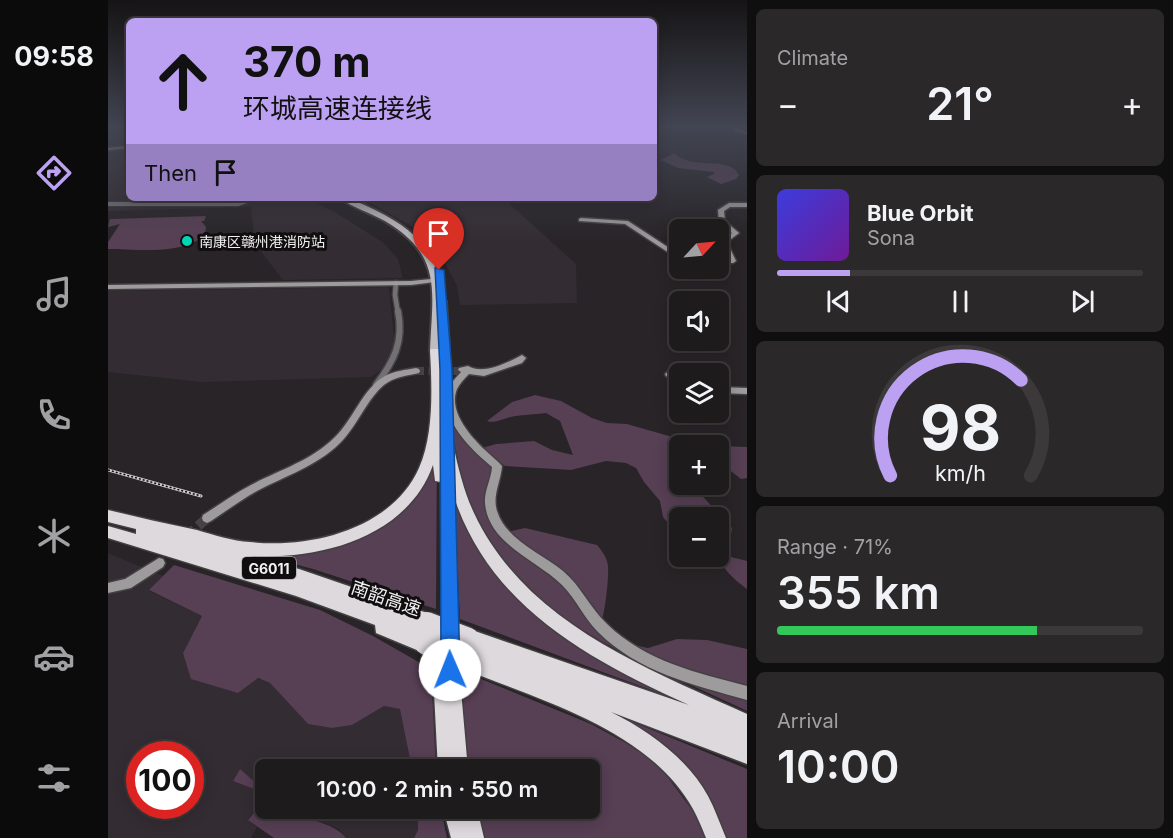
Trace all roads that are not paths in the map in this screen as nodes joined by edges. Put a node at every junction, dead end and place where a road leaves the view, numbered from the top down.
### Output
1 (246, 201) edge
2 (349, 201) edge
3 (357, 201) edge
4 (108, 204) edge
5 (747, 205) edge
6 (722, 219) edge
7 (581, 220) dead end
8 (729, 228) edge
9 (729, 238) edge
10 (669, 251) edge
11 (438, 280) junction
12 (396, 283) junction
13 (108, 286) edge
14 (440, 349) junction
15 (522, 358) dead end
16 (416, 371) tunnel mouth
17 (373, 389) junction
18 (729, 390) edge
19 (747, 391) edge
20 (435, 406) junction
21 (446, 438) junction
22 (108, 516) edge
23 (207, 518) tunnel mouth
24 (108, 522) edge
25 (108, 532) edge
26 (159, 562) dead end
27 (108, 588) edge
28 (426, 634) junction
29 (467, 650) junction
30 (747, 693) edge
31 (747, 723) edge
32 (747, 738) edge
33 (747, 755) edge
34 (447, 759) edge
35 (457, 759) edge
36 (456, 819) edge
37 (469, 819) edge
38 (462, 838) edge
39 (474, 838) edge
40 (716, 838) edge

1 - 4 street
2 - 11 main road
3 - 11 main road
5 - 6 street
7 - 10 street
8 - 9 street
11 - 12 street
11 - 14 main road
12 - 13 street
12 - 17 street
14 - 20 highway
14 - 21 highway
15 - 30 street
16 - 17 street
17 - 23 street
18 - 19 street
20 - 22 highway
20 - 34 highway
21 - 31 highway
21 - 35 highway
24 - 28 highway, 南韶高速 / G6011
25 - 28 highway, G6011
26 - 27 street
28 - 29 highway, bridge
28 - 29 highway, 南韶高速 / G6011, bridge
29 - 32 highway, 南韶高速 / G6011
29 - 33 highway, 南韶高速 / G6011
29 - 40 highway
36 - 38 highway
37 - 39 highway

